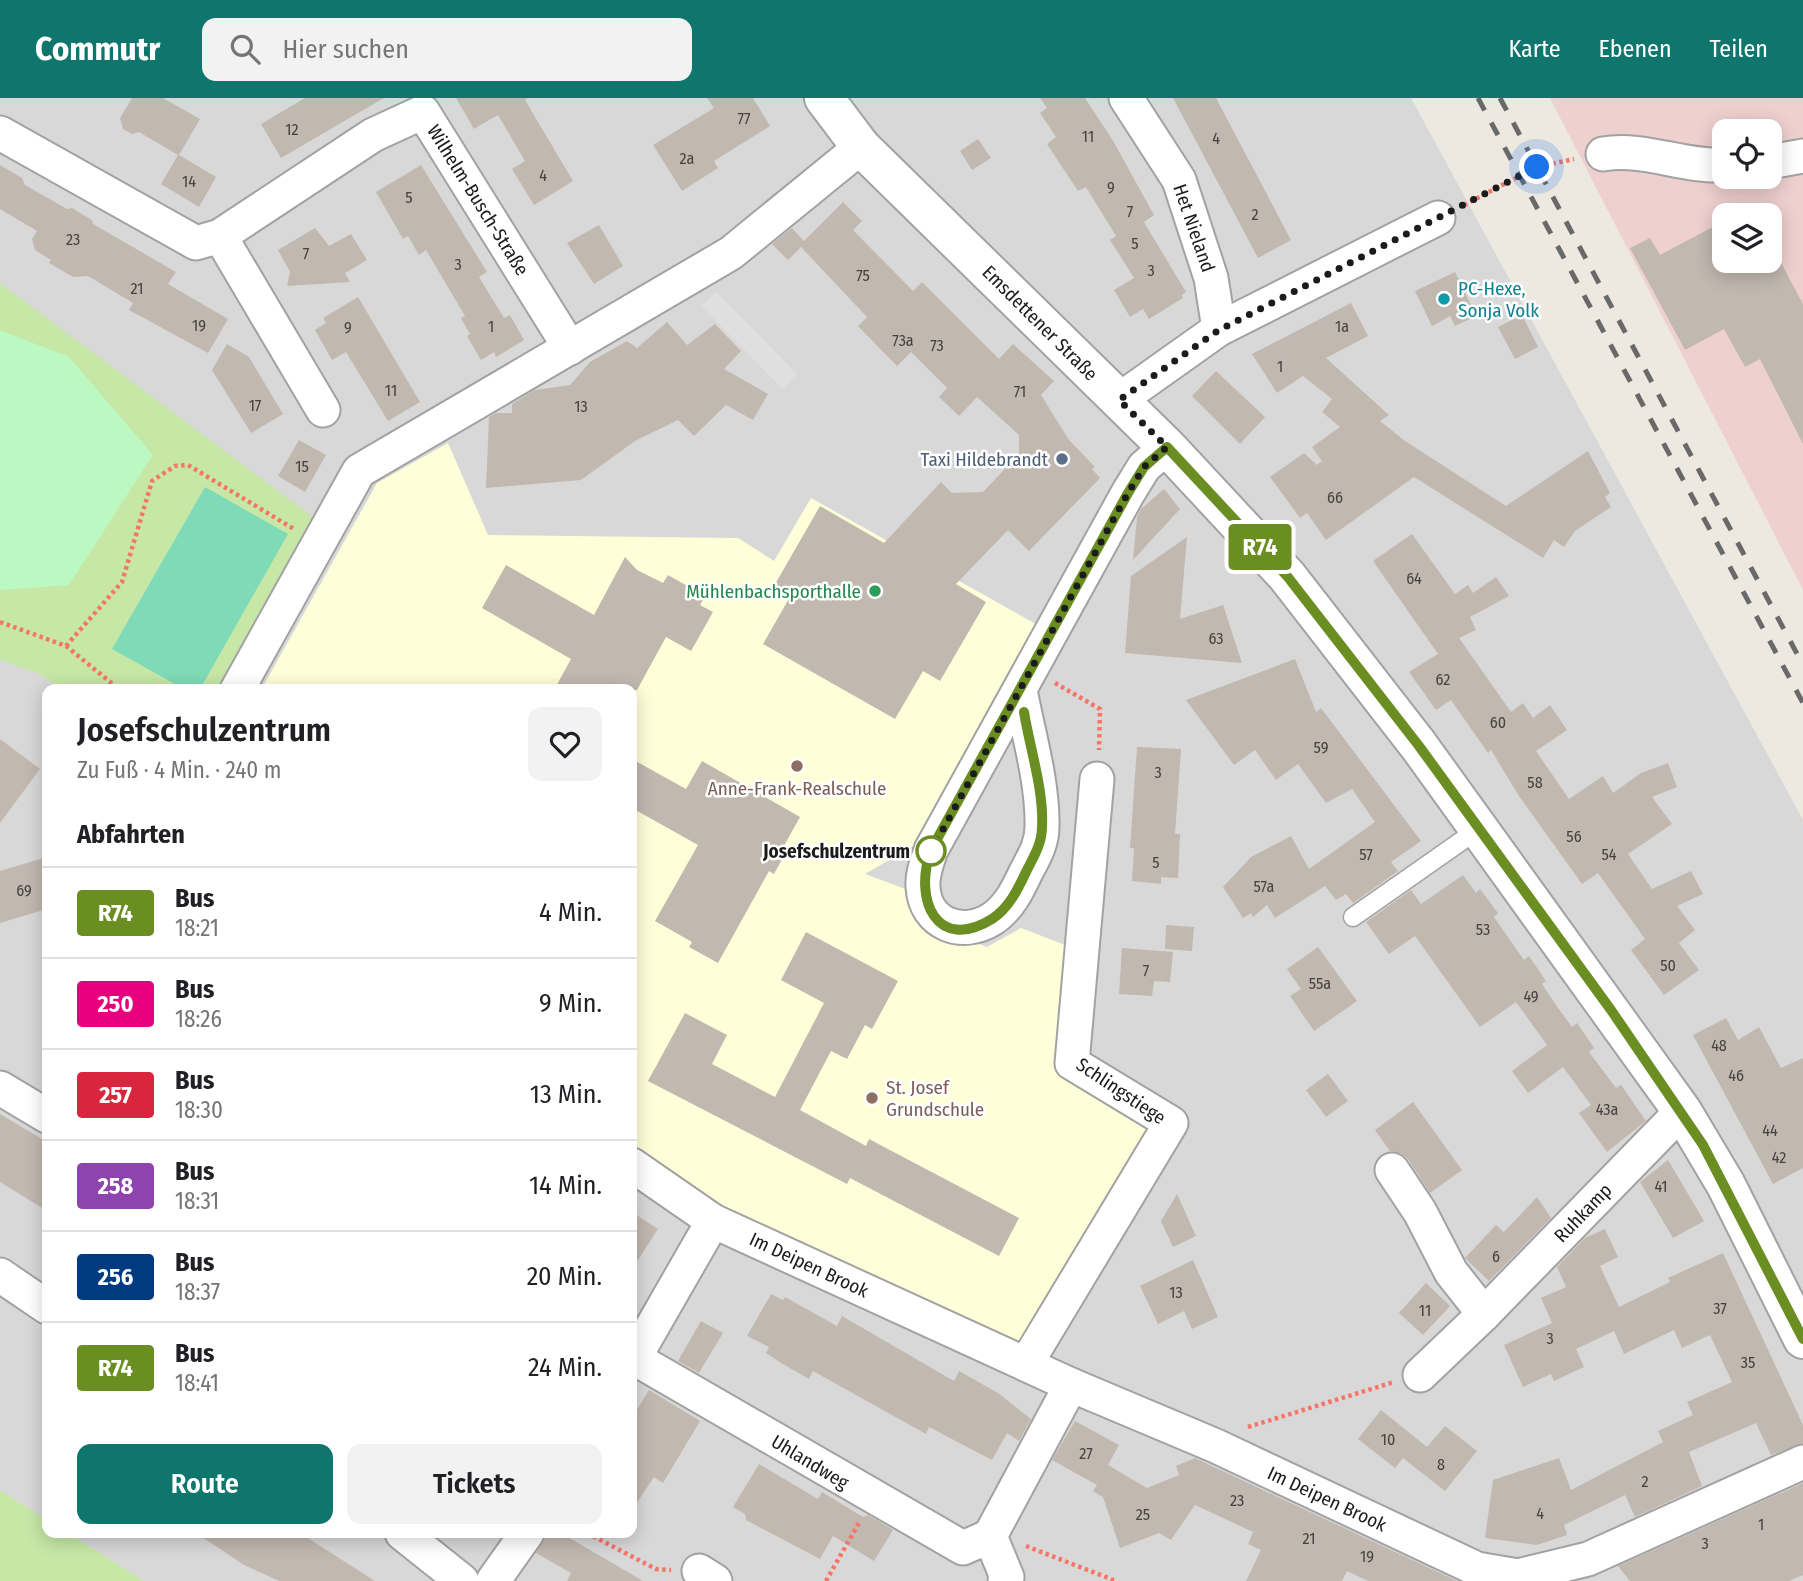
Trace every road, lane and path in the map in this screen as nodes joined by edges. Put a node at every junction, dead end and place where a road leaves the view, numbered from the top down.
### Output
1 (824, 98) edge
2 (1126, 98) edge
3 (0, 133) edge
4 (861, 147) junction
5 (1603, 154) joint
6 (1803, 156) edge
7 (1782, 160) edge
8 (1712, 165) edge
9 (1438, 218) joint
10 (220, 236) junction
11 (1219, 330) junction
12 (570, 348) junction
13 (1119, 400) junction
14 (323, 410) dead end
15 (1167, 447) junction
16 (319, 544) junction
17 (0, 622) edge
18 (66, 646) junction
19 (1025, 679) junction
20 (113, 684) edge
21 (240, 684) edge
22 (1097, 779) joint
23 (1480, 828) junction
24 (1353, 917) dead end
25 (0, 1088) edge
26 (1682, 1111) junction
27 (42, 1113) edge
28 (637, 1168) edge
29 (1392, 1170) dead end
30 (713, 1221) junction
31 (0, 1275) edge
32 (42, 1304) edge
33 (1484, 1314) junction
34 (1803, 1339) edge
35 (637, 1353) edge
36 (637, 1362) edge
37 (1026, 1364) junction
38 (1420, 1375) joint
39 (1071, 1385) junction
40 (1216, 1447) junction
41 (1803, 1462) edge
42 (872, 1499) junction
43 (990, 1536) junction
44 (408, 1538) edge
45 (523, 1538) edge
46 (597, 1538) edge
47 (1595, 1570) edge
48 (707, 1576) edge
49 (462, 1581) edge
50 (493, 1581) edge
51 (826, 1581) edge
52 (1005, 1581) edge
53 (1116, 1581) edge

1 - 4 street, Emsdettener Straße
2 - 11 street, Het Nieland
3 - 10 street, Wilhelm-Busch-Straße
4 - 12 street
4 - 13 street, Emsdettener Straße
5 - 8 street
5 - 9 path
6 - 7 street
9 - 11 street
10 - 12 street, Wilhelm-Busch-Straße
10 - 14 street
11 - 13 street
12 - 16 street
13 - 15 street, Emsdettener Straße
15 - 19 street
15 - 23 street, Emsdettener Straße
16 - 18 path
16 - 21 street
17 - 18 path
18 - 20 path
19 - 19 street
19 - 22 path
22 - 37 street, Schlingstiege
23 - 24 lane
23 - 26 street, Emsdettener Straße
25 - 27 street
26 - 33 street, Ruhkamp
26 - 34 street, Emsdettener Straße
28 - 30 street, Im Deipen Brook
29 - 33 street
30 - 35 street, Uhlandweg
30 - 37 street, Im Deipen Brook
31 - 32 street
33 - 38 street, Ruhkamp
36 - 42 street, Uhlandweg
37 - 39 street, Im Deipen Brook
38 - 40 path
39 - 40 street, Im Deipen Brook
39 - 43 street
40 - 47 street, Im Deipen Brook
41 - 47 street, Im Deipen Brook
42 - 43 street, Uhlandweg
42 - 51 path
43 - 52 street
43 - 53 path
44 - 49 street
45 - 50 street
46 - 48 path

